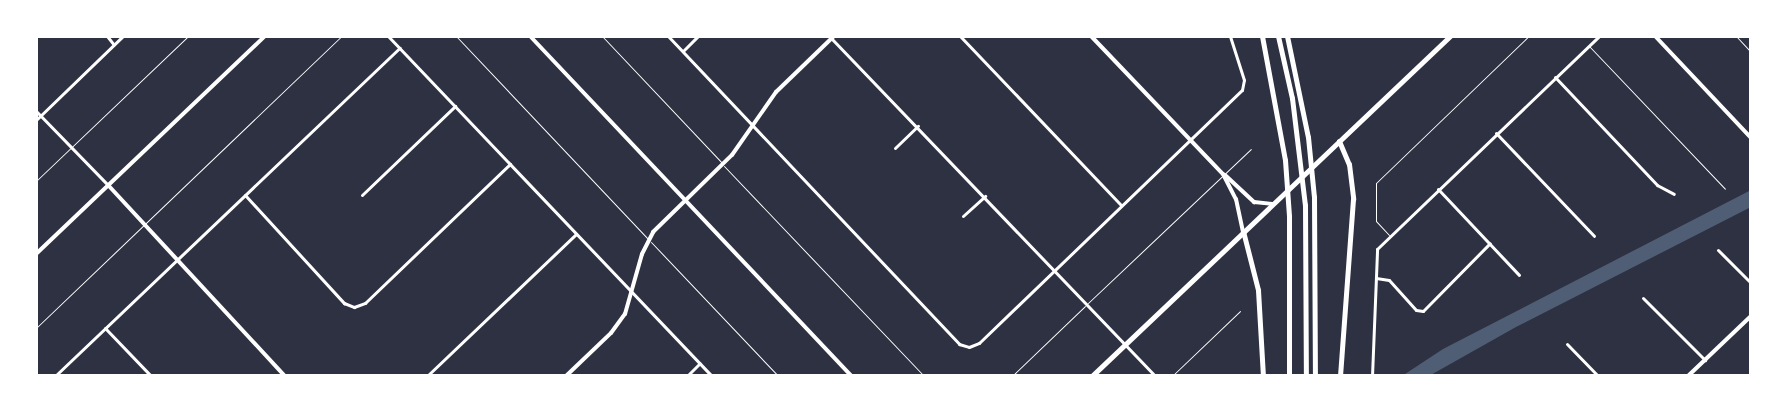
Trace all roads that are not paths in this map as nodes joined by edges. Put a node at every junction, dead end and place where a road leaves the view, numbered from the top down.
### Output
1 (107, 36) edge
2 (123, 36) edge
3 (188, 36) edge
4 (265, 36) edge
5 (342, 36) edge
6 (388, 36) edge
7 (456, 36) edge
8 (530, 36) edge
9 (602, 36) edge
10 (668, 36) edge
11 (698, 36) edge
12 (960, 36) edge
13 (1091, 36) edge
14 (1230, 36) edge
15 (1262, 36) edge
16 (1278, 36) edge
17 (1287, 36) edge
18 (1450, 36) edge
19 (1529, 36) edge
20 (1599, 36) edge
21 (1655, 36) edge
22 (1736, 36) edge
23 (833, 37) edge
24 (114, 45) junction
25 (1588, 46) junction
26 (400, 48) junction
27 (683, 51) junction
28 (1751, 52) edge
29 (1555, 78) junction
30 (455, 106) junction
31 (36, 111) edge
32 (41, 116) junction
33 (36, 120) edge
34 (918, 126) junction
35 (754, 127) junction
36 (1496, 133) junction
37 (1751, 138) edge
38 (1190, 140) junction
39 (1339, 141) junction
40 (72, 147) junction
41 (895, 148) dead end
42 (1251, 149) dead end
43 (510, 164) junction
44 (723, 164) junction
45 (1223, 174) junction
46 (36, 180) edge
47 (108, 185) junction
48 (1438, 189) junction
49 (1724, 189) dead end
50 (1674, 194) dead end
51 (244, 195) junction
52 (362, 195) dead end
53 (985, 196) junction
54 (685, 200) junction
55 (1272, 204) junction
56 (1121, 205) junction
57 (963, 216) dead end
58 (146, 225) junction
59 (1243, 231) junction
60 (576, 234) junction
61 (1390, 235) junction
62 (1594, 236) dead end
63 (649, 240) junction
64 (1490, 243) junction
65 (1718, 250) dead end
66 (36, 254) edge
67 (175, 261) junction
68 (1054, 268) junction
69 (1519, 275) dead end
70 (1376, 278) junction
71 (1751, 283) edge
72 (633, 293) junction
73 (1643, 298) dead end
74 (1087, 304) junction
75 (1240, 311) dead end
76 (1751, 316) edge
77 (36, 328) edge
78 (105, 328) junction
79 (1125, 344) junction
80 (1567, 344) dead end
81 (1704, 360) junction
82 (700, 363) junction
83 (56, 376) edge
84 (151, 376) edge
85 (285, 376) edge
86 (428, 376) edge
87 (566, 376) edge
88 (687, 376) edge
89 (712, 376) edge
90 (778, 376) edge
91 (852, 376) edge
92 (924, 376) edge
93 (1012, 376) edge
94 (1092, 376) edge
95 (1155, 376) edge
96 (1172, 376) edge
97 (1263, 376) edge
98 (1289, 376) edge
99 (1306, 376) edge
100 (1315, 376) edge
101 (1340, 376) edge
102 (1372, 376) edge
103 (1598, 376) edge
104 (1688, 376) edge

1 - 24 street
2 - 24 street
3 - 40 lane
4 - 47 street
5 - 58 lane
6 - 26 street
7 - 63 lane
8 - 54 street
9 - 44 lane
10 - 27 street
11 - 27 street
12 - 56 street
13 - 38 street
14 - 38 street
15 - 98 highway
16 - 99 highway
17 - 100 highway
18 - 39 main road
19 - 61 lane
20 - 25 street
21 - 37 street
22 - 28 lane
23 - 34 street
23 - 35 street
24 - 32 street
25 - 29 street
25 - 49 lane
26 - 30 street
26 - 51 street
27 - 35 street
29 - 36 street
29 - 50 street
30 - 43 street
30 - 52 street
31 - 32 street
32 - 33 street
32 - 40 street
34 - 41 street
34 - 53 street
35 - 44 street
35 - 68 street
36 - 48 street
36 - 62 street
38 - 45 street
38 - 56 street
39 - 55 main road
39 - 101 highway
40 - 46 lane
40 - 47 street
42 - 45 lane
43 - 51 street
43 - 60 street
44 - 54 street
44 - 92 lane
45 - 55 street
45 - 59 street
45 - 74 lane
47 - 58 street
47 - 66 street
48 - 61 street
48 - 64 street
51 - 67 street
53 - 57 street
53 - 68 street
54 - 63 street
54 - 91 street
55 - 59 main road
56 - 68 street
58 - 67 street
58 - 77 lane
59 - 79 main road
59 - 97 highway
60 - 72 street
60 - 86 street
61 - 70 street
63 - 72 street
63 - 90 lane
64 - 69 street
64 - 70 street
65 - 71 street
67 - 78 street
67 - 85 street
68 - 74 street
70 - 102 street
72 - 82 street
72 - 87 street
73 - 81 street
74 - 79 street
74 - 93 lane
75 - 96 lane
76 - 81 street
78 - 83 street
78 - 84 street
79 - 94 main road
79 - 95 street
80 - 103 street
81 - 104 street
82 - 88 street
82 - 89 street

